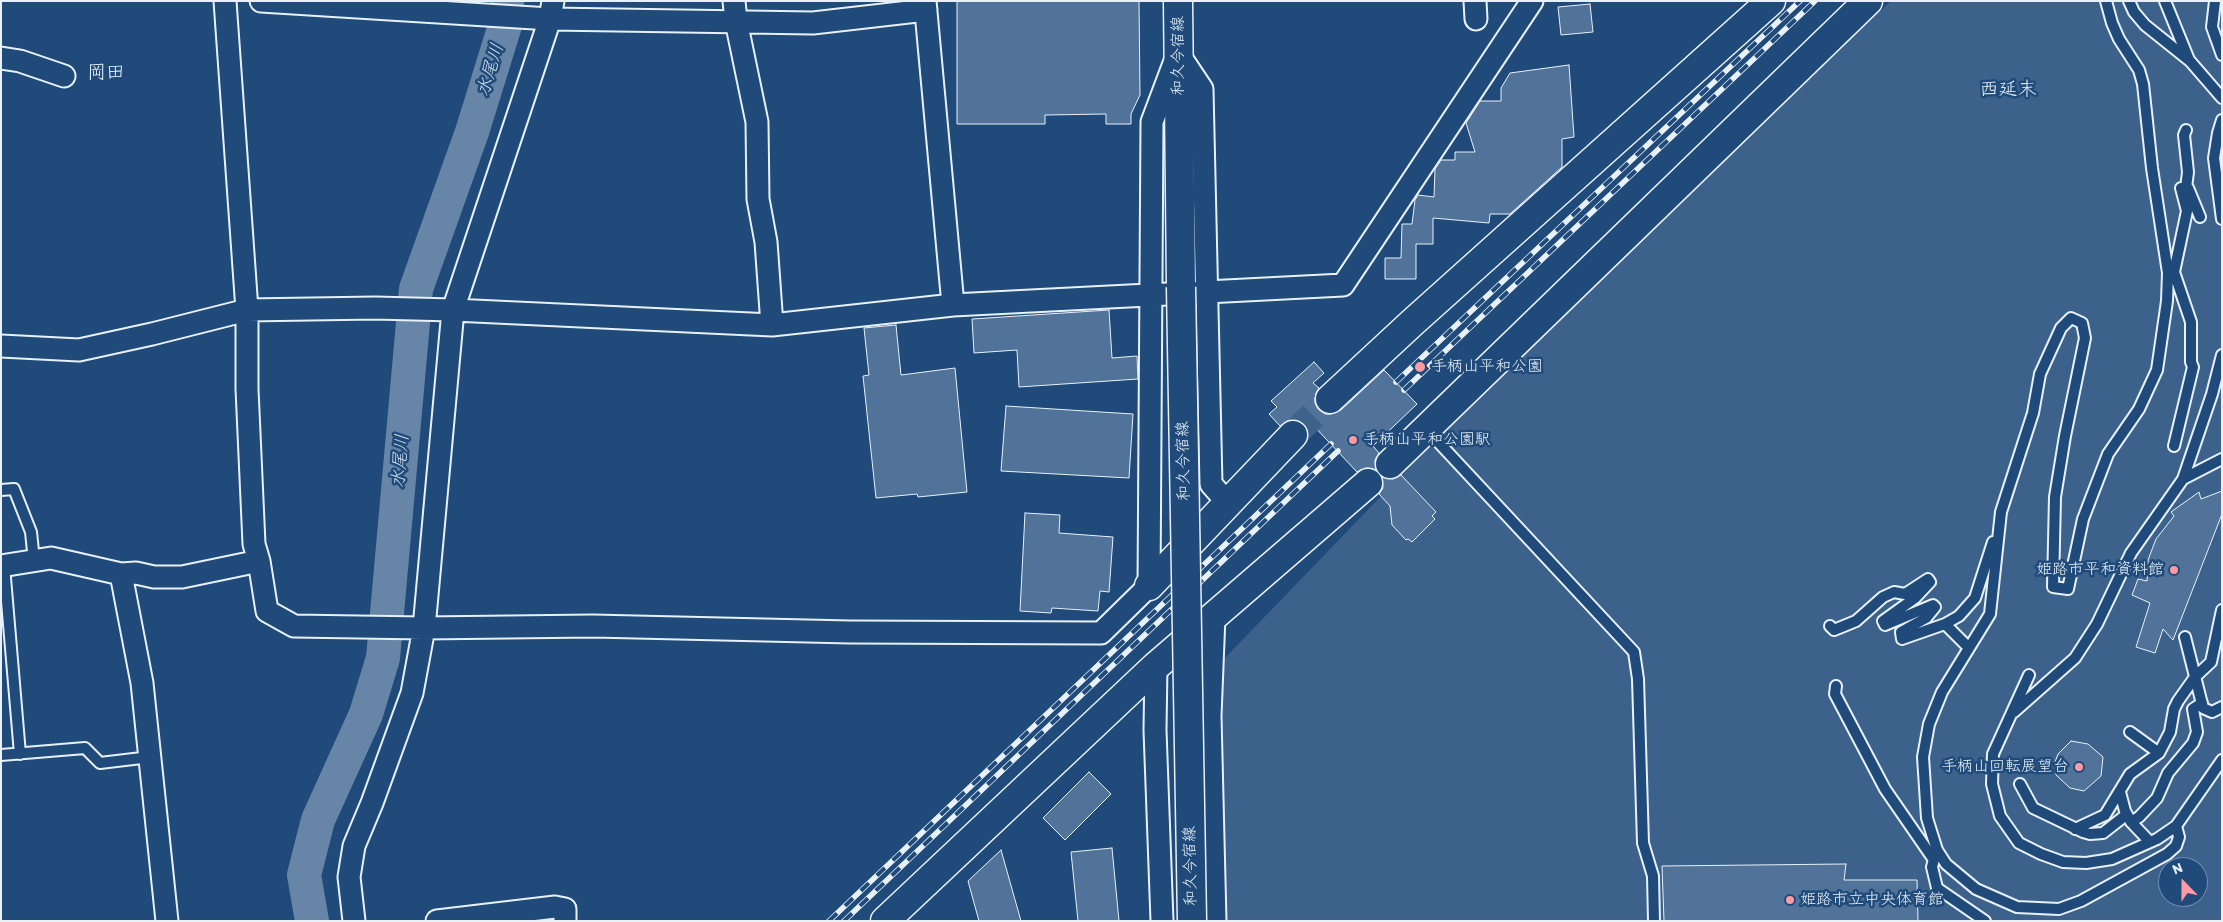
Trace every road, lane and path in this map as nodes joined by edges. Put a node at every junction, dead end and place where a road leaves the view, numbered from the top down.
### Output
1 (225, 1) edge
2 (261, 1) edge
3 (1178, 1) edge
4 (1532, 1) edge
5 (1771, 1) edge
6 (1868, 1) edge
7 (2106, 1) edge
8 (2129, 1) edge
9 (2165, 1) edge
10 (2215, 1) edge
11 (926, 6) edge
12 (465, 8) edge
13 (552, 10) edge
14 (735, 11) edge
15 (1178, 53) junction
16 (2222, 56) edge
17 (1, 58) edge
18 (2190, 61) junction
19 (64, 76) dead end
20 (2222, 98) edge
21 (2222, 120) edge
22 (2186, 130) dead end
23 (2186, 188) junction
24 (2200, 217) dead end
25 (2222, 220) edge
26 (2171, 273) junction
27 (1193, 290) junction
28 (1151, 295) junction
29 (953, 305) junction
30 (247, 310) junction
31 (453, 310) junction
32 (772, 325) junction
33 (1, 346) edge
34 (2222, 354) edge
35 (1330, 399) tunnel mouth
36 (1431, 434) junction
37 (1293, 435) tunnel mouth
38 (2174, 446) dead end
39 (2222, 459) edge
40 (1390, 464) dead end
41 (2183, 479) junction
42 (1368, 483) dead end
43 (1, 490) edge
44 (1227, 502) junction
45 (2001, 512) junction
46 (34, 561) junction
47 (259, 561) junction
48 (2, 566) edge
49 (121, 574) junction
50 (1149, 586) junction
51 (2222, 610) edge
52 (1214, 616) junction
53 (1945, 624) junction
54 (1830, 626) dead end
55 (424, 628) junction
56 (2185, 637) dead end
57 (1969, 648) junction
58 (1156, 666) junction
59 (2029, 674) dead end
60 (2195, 677) junction
61 (1836, 686) dead end
62 (2202, 703) junction
63 (2222, 707) edge
64 (2011, 714) junction
65 (2130, 732) dead end
66 (2159, 753) junction
67 (20, 754) junction
68 (1, 755) edge
69 (150, 757) junction
70 (2222, 760) edge
71 (2020, 784) dead end
72 (2120, 792) junction
73 (2128, 818) junction
74 (2176, 826) junction
75 (2075, 829) junction
76 (2150, 842) junction
77 (1937, 850) junction
78 (1934, 860) junction
79 (167, 921) edge
80 (354, 921) edge
81 (437, 921) edge
82 (565, 921) edge
83 (885, 921) edge
84 (1162, 921) edge
85 (1192, 921) edge
86 (1215, 921) edge
87 (1654, 921) edge
88 (1984, 921) edge

1 - 30 street
2 - 12 street
3 - 15 street, 和久今宿線
4 - 27 street
5 - 35 street
6 - 36 street
7 - 26 lane
8 - 18 lane
9 - 18 lane
10 - 16 lane
11 - 14 street
11 - 29 street
12 - 13 street
13 - 14 street
13 - 31 street
14 - 32 street
15 - 27 street, 和久今宿線
15 - 28 street
17 - 19 street
18 - 20 lane
21 - 25 lane
22 - 23 lane
23 - 24 lane
23 - 26 lane
26 - 38 lane
26 - 45 lane
27 - 28 street
27 - 44 street
27 - 85 street, 和久今宿線, bridge
28 - 29 street
28 - 50 street
29 - 32 street
30 - 31 street
30 - 33 street
30 - 47 street
31 - 32 street
31 - 55 street
34 - 41 lane
36 - 40 street
36 - 87 lane
37 - 44 street
39 - 41 lane
41 - 64 lane
42 - 52 street
43 - 46 lane
44 - 50 street
45 - 53 lane
45 - 57 lane
46 - 48 street
46 - 49 street
47 - 49 street
47 - 55 street
48 - 67 lane
49 - 69 street
50 - 55 street
51 - 60 lane
52 - 58 street
52 - 86 street
53 - 54 lane
53 - 57 lane
55 - 80 street
56 - 60 lane
57 - 77 lane
58 - 83 street
58 - 84 street
59 - 64 lane
60 - 62 lane
60 - 66 lane
61 - 78 lane
62 - 63 lane
62 - 73 lane
64 - 76 lane
65 - 66 lane
66 - 72 lane
67 - 68 lane
67 - 69 lane
69 - 79 street
70 - 74 lane
71 - 75 lane
72 - 73 lane
72 - 75 lane
73 - 75 lane
73 - 76 lane
74 - 76 lane
74 - 77 lane
77 - 78 lane
78 - 88 lane
81 - 82 street

